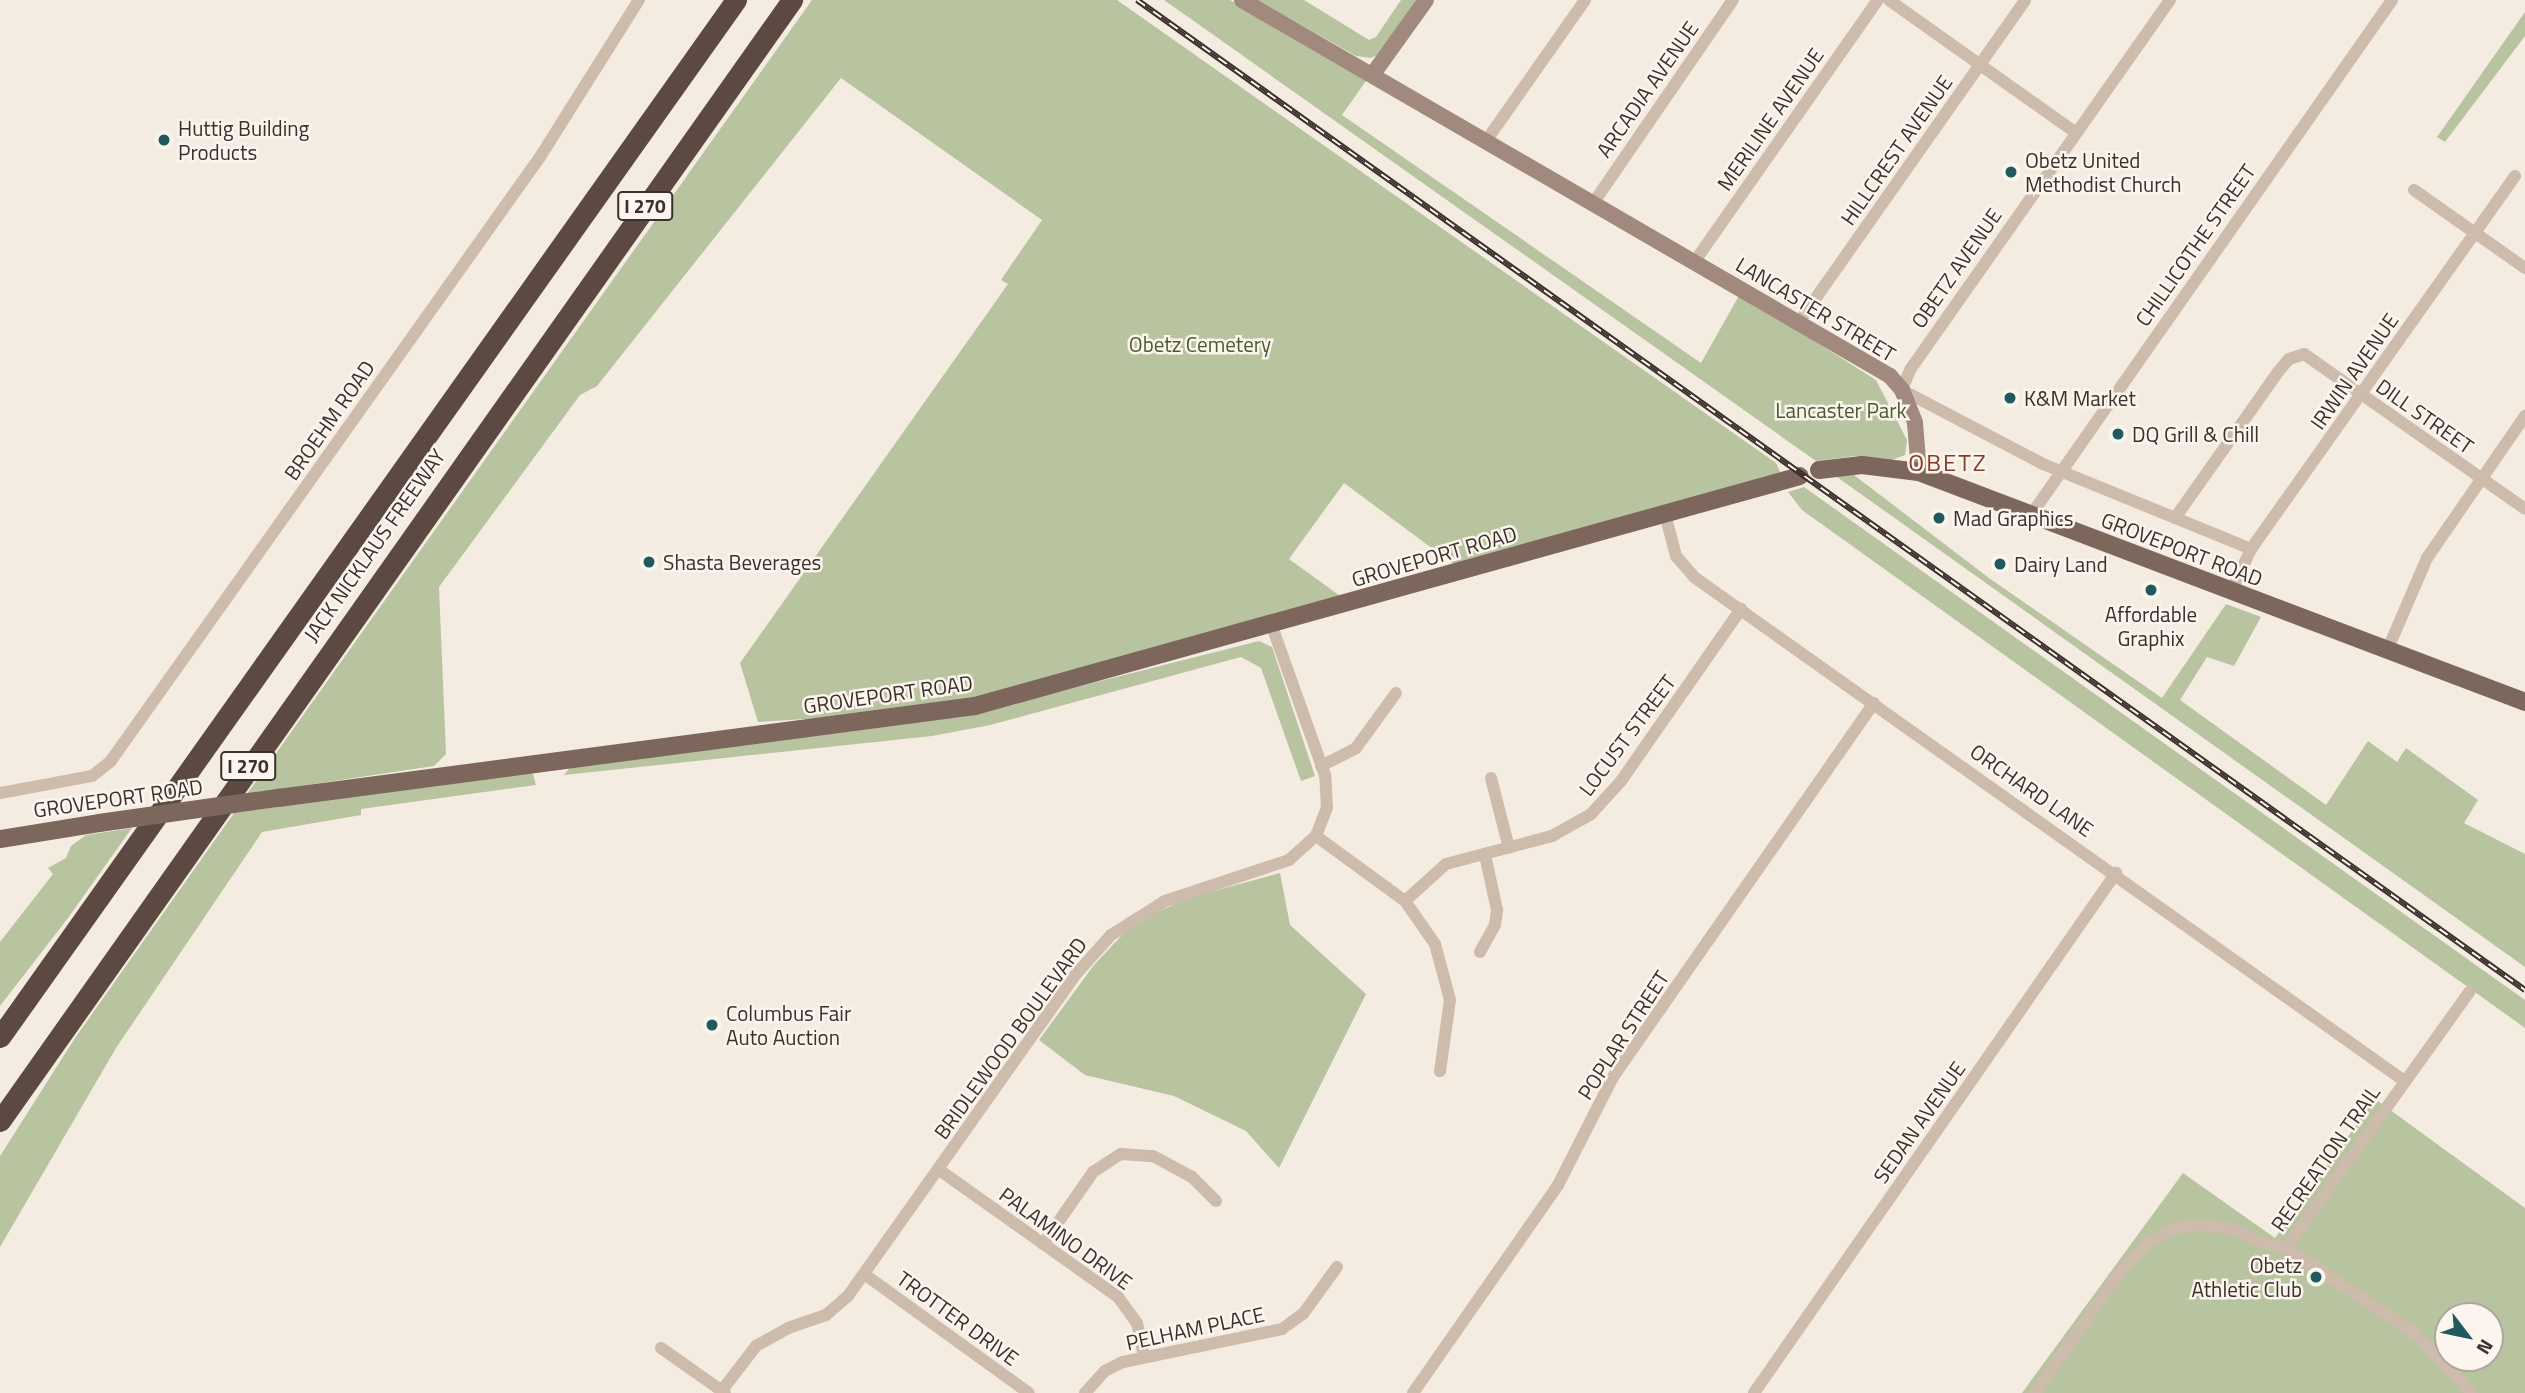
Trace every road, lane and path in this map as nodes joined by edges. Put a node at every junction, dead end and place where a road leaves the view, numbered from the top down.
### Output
1 (639, 0) edge
2 (736, 0) edge
3 (792, 0) edge
4 (1242, 0) edge
5 (1426, 0) edge
6 (1585, 0) edge
7 (1733, 0) edge
8 (1878, 0) edge
9 (1889, 0) edge
10 (2025, 0) edge
11 (2170, 0) edge
12 (2392, 0) edge
13 (1979, 64) junction
14 (1373, 74) junction
15 (2076, 133) junction
16 (1486, 141) junction
17 (2515, 176) dead end
18 (2414, 190) dead end
19 (1594, 202) junction
20 (2475, 233) junction
21 (1695, 261) junction
22 (2525, 268) edge
23 (1798, 322) junction
24 (1902, 390) junction
25 (2361, 394) junction
26 (2525, 416) edge
27 (1819, 470) dead end
28 (1919, 472) junction
29 (2060, 472) junction
30 (1800, 475) dead end
31 (2481, 479) junction
32 (2525, 509) edge
33 (1665, 514) junction
34 (2031, 515) junction
35 (2175, 518) junction
36 (2251, 549) junction
37 (2231, 592) junction
38 (1741, 610) junction
39 (1272, 626) junction
40 (2387, 651) junction
41 (1396, 692) dead end
42 (2525, 702) edge
43 (1874, 703) junction
44 (1321, 766) junction
45 (1491, 778) dead end
46 (0, 793) edge
47 (1316, 836) junction
48 (0, 839) edge
49 (1509, 848) junction
50 (1485, 855) junction
51 (2116, 873) junction
52 (1405, 901) junction
53 (1480, 952) dead end
54 (2469, 992) dead end
55 (0, 1037) edge
56 (1440, 1071) dead end
57 (2403, 1080) junction
58 (18, 1093) junction
59 (0, 1121) edge
60 (0, 1128) edge
61 (938, 1168) junction
62 (1216, 1201) dead end
63 (1043, 1244) junction
64 (2286, 1248) junction
65 (1337, 1267) dead end
66 (864, 1274) junction
67 (661, 1348) dead end
68 (1144, 1357) junction
69 (722, 1392) edge
70 (1029, 1393) edge
71 (1085, 1393) edge
72 (1413, 1393) edge
73 (1754, 1393) edge
74 (2035, 1393) edge
75 (2471, 1393) edge

1 - 46 street, BROEHM ROAD
2 - 55 highway, JACK NICKLAUS FREEWAY / I 270
3 - 58 highway, JACK NICKLAUS FREEWAY / I 270
4 - 14 street, LANCASTER STREET
5 - 14 street
6 - 16 street
7 - 19 street, ARCADIA AVENUE
8 - 21 street, MERILINE AVENUE
9 - 13 street
10 - 13 street, HILLCREST AVENUE
11 - 15 street, OBETZ AVENUE
12 - 29 street, CHILLICOTHE STREET
13 - 15 street
13 - 23 street, HILLCREST AVENUE
14 - 16 street, LANCASTER STREET
15 - 24 street, OBETZ AVENUE
16 - 19 street, LANCASTER STREET
17 - 20 street, IRWIN AVENUE
18 - 20 street
19 - 21 street, LANCASTER STREET
20 - 22 street
20 - 25 street, IRWIN AVENUE
21 - 23 street, LANCASTER STREET
23 - 24 street, LANCASTER STREET
24 - 28 street
24 - 29 street, LANCASTER STREET
25 - 31 street, DILL STREET
25 - 35 street, DILL STREET
25 - 36 street, IRWIN AVENUE
26 - 31 street
27 - 28 main road, GROVEPORT ROAD
28 - 34 main road, GROVEPORT ROAD
29 - 34 street, CHILLICOTHE STREET
29 - 35 street, LANCASTER STREET
30 - 33 main road, GROVEPORT ROAD
31 - 32 street, DILL STREET
31 - 40 street
33 - 38 street, ORCHARD LANE
33 - 39 main road, GROVEPORT ROAD
34 - 37 main road, GROVEPORT ROAD
35 - 36 street, LANCASTER STREET
36 - 37 street, IRWIN AVENUE
37 - 40 main road, GROVEPORT ROAD
38 - 43 street, ORCHARD LANE
38 - 49 street, LOCUST STREET
39 - 44 street
39 - 48 main road, GROVEPORT ROAD, bridge
40 - 42 main road, GROVEPORT ROAD
41 - 44 street
43 - 51 street, ORCHARD LANE
43 - 72 street, POPLAR STREET
44 - 47 street
45 - 49 street
47 - 52 street
47 - 61 street, BRIDLEWOOD BOULEVARD
49 - 50 street, LOCUST STREET
50 - 52 street, LOCUST STREET
50 - 53 street
51 - 57 street, ORCHARD LANE
51 - 73 street, SEDAN AVENUE
52 - 56 street
54 - 57 street, RECREATION TRAIL
57 - 64 street, RECREATION TRAIL
58 - 59 highway, JACK NICKLAUS FREEWAY / I 270
58 - 60 highway
61 - 63 street, PALAMINO DRIVE
61 - 66 street, BRIDLEWOOD BOULEVARD
62 - 63 street
63 - 68 street, PALAMINO DRIVE
64 - 74 street, RECREATION TRAIL
64 - 75 street
65 - 68 street, PELHAM PLACE
66 - 69 street, BRIDLEWOOD BOULEVARD
66 - 70 street, TROTTER DRIVE
67 - 69 street
68 - 71 street, PELHAM PLACE

